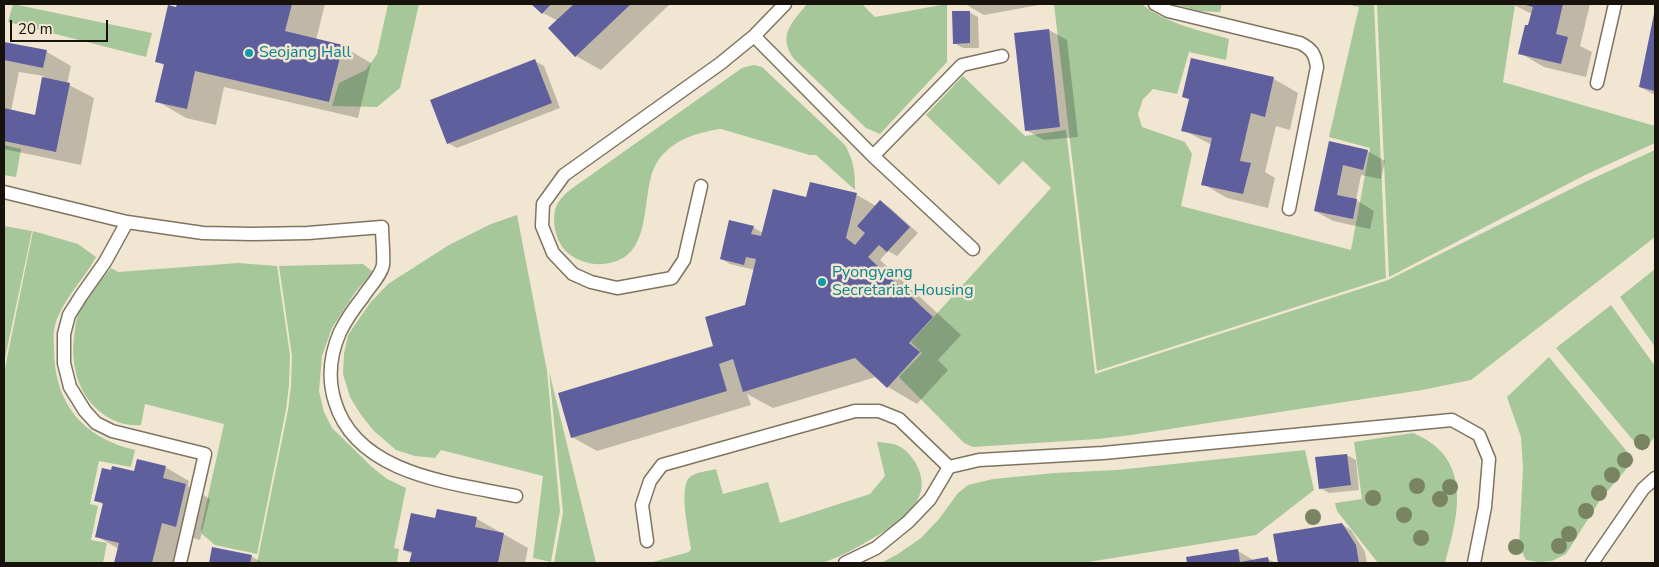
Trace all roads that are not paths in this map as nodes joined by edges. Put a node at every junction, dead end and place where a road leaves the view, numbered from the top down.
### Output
1 (785, 4) edge
2 (1155, 4) edge
3 (1615, 4) edge
4 (754, 36) junction
5 (1002, 56) dead end
6 (1597, 83) dead end
7 (873, 156) junction
8 (701, 186) dead end
9 (4, 192) edge
10 (1288, 209) dead end
11 (127, 222) junction
12 (973, 249) dead end
13 (949, 467) junction
14 (1655, 478) edge
15 (516, 496) dead end
16 (647, 541) dead end
17 (180, 563) edge
18 (845, 563) edge
19 (1474, 563) edge
20 (1592, 563) edge

1 - 4 lane
2 - 10 lane
3 - 6 lane
4 - 7 lane
4 - 8 lane
5 - 7 lane
7 - 12 lane
9 - 11 lane
11 - 15 lane
11 - 17 lane
13 - 16 lane
13 - 18 lane
13 - 19 lane
14 - 20 lane

